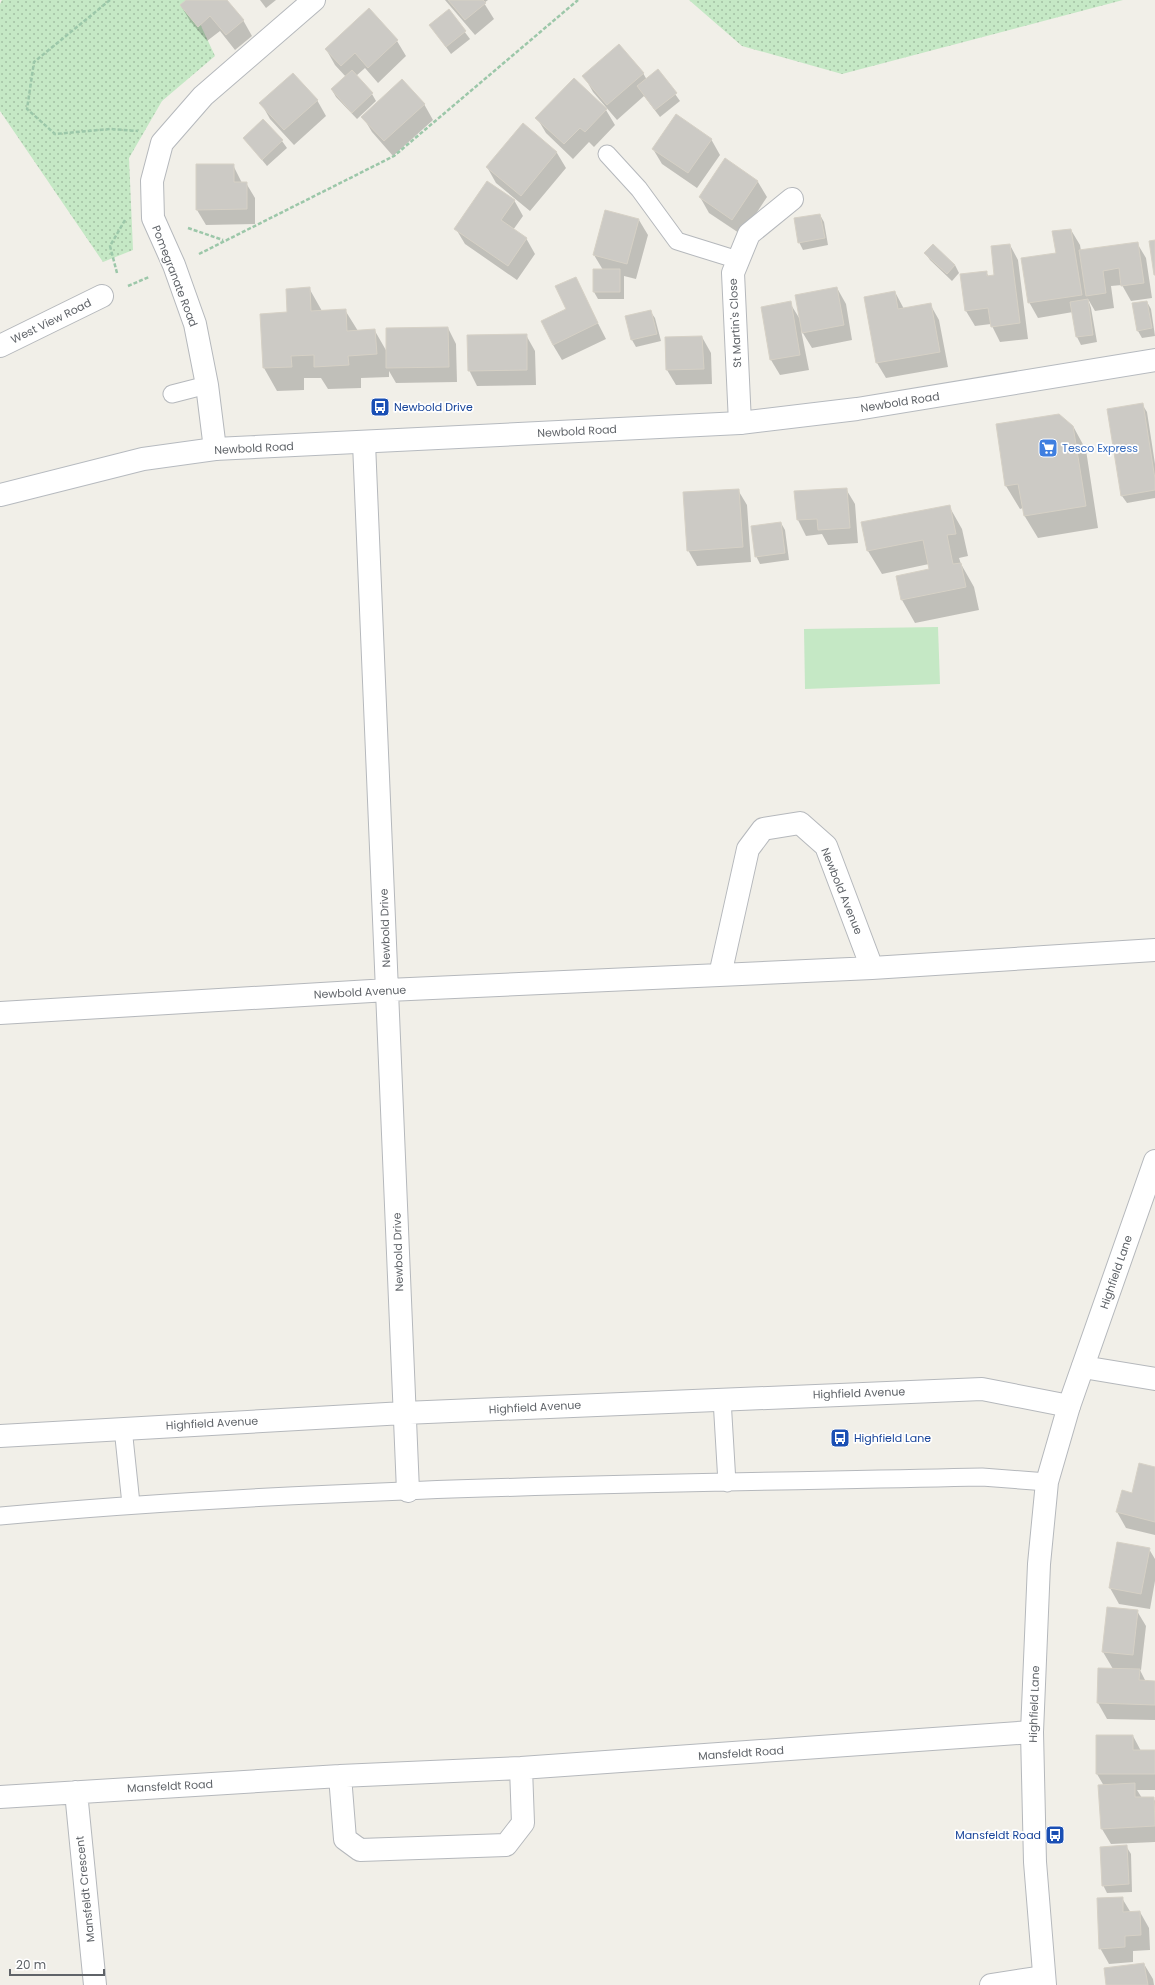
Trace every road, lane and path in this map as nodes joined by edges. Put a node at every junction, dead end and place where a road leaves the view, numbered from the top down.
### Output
1 (110, 0) edge
2 (314, 0) edge
3 (578, 0) edge
4 (162, 143) junction
5 (607, 154) dead end
6 (792, 199) dead end
7 (196, 255) dead end
8 (738, 260) junction
9 (150, 276) dead end
10 (112, 292) joint
11 (0, 346) edge
12 (1155, 360) edge
13 (207, 385) junction
14 (172, 394) dead end
15 (740, 423) junction
16 (364, 443) junction
17 (215, 449) junction
18 (0, 495) edge
19 (1155, 950) edge
20 (872, 968) junction
21 (720, 975) junction
22 (388, 990) junction
23 (0, 1013) edge
24 (1155, 1161) edge
25 (1083, 1367) junction
26 (1155, 1379) edge
27 (722, 1399) junction
28 (1069, 1406) junction
29 (404, 1413) junction
30 (123, 1428) junction
31 (0, 1436) edge
32 (728, 1482) junction
33 (1047, 1482) junction
34 (408, 1491) junction
35 (131, 1504) junction
36 (0, 1516) edge
37 (1032, 1732) junction
38 (521, 1768) junction
39 (340, 1776) junction
40 (76, 1792) junction
41 (0, 1797) edge
42 (1044, 1981) edge
43 (95, 1985) edge
44 (991, 1985) edge

1 - 4 path
2 - 4 street, Pomegranate Road
3 - 7 path
4 - 13 street, Pomegranate Road
5 - 8 lane
6 - 8 street, St Martin's Close
8 - 15 street, St Martin's Close
9 - 10 path
10 - 11 street, West View Road
12 - 15 street, Newbold Road
13 - 14 lane
13 - 17 street, Pomegranate Road
15 - 16 street, Newbold Road
16 - 17 street, Newbold Road
16 - 22 street, Newbold Drive
17 - 18 street, Newbold Road
19 - 20 street, Newbold Avenue
20 - 21 street, Newbold Avenue
20 - 21 street, Newbold Avenue
21 - 22 street, Newbold Avenue
22 - 23 street, Newbold Avenue
22 - 29 street, Newbold Drive
24 - 25 street, Highfield Lane
25 - 26 street
25 - 28 street, Highfield Lane
27 - 28 street, Highfield Avenue
27 - 29 street, Highfield Avenue
27 - 32 lane
28 - 33 street, Highfield Lane
29 - 30 street, Highfield Avenue
29 - 34 street, Newbold Drive
30 - 31 street, Highfield Avenue
30 - 35 lane
32 - 33 lane
32 - 34 lane
33 - 37 street, Highfield Lane
34 - 35 lane
35 - 36 lane
37 - 38 street, Mansfeldt Road
37 - 42 street, Highfield Lane
38 - 39 street, Mansfeldt Road
38 - 39 street
39 - 40 street, Mansfeldt Road
40 - 41 street, Mansfeldt Road
40 - 43 street, Mansfeldt Crescent
42 - 44 street, Highfield Lane

